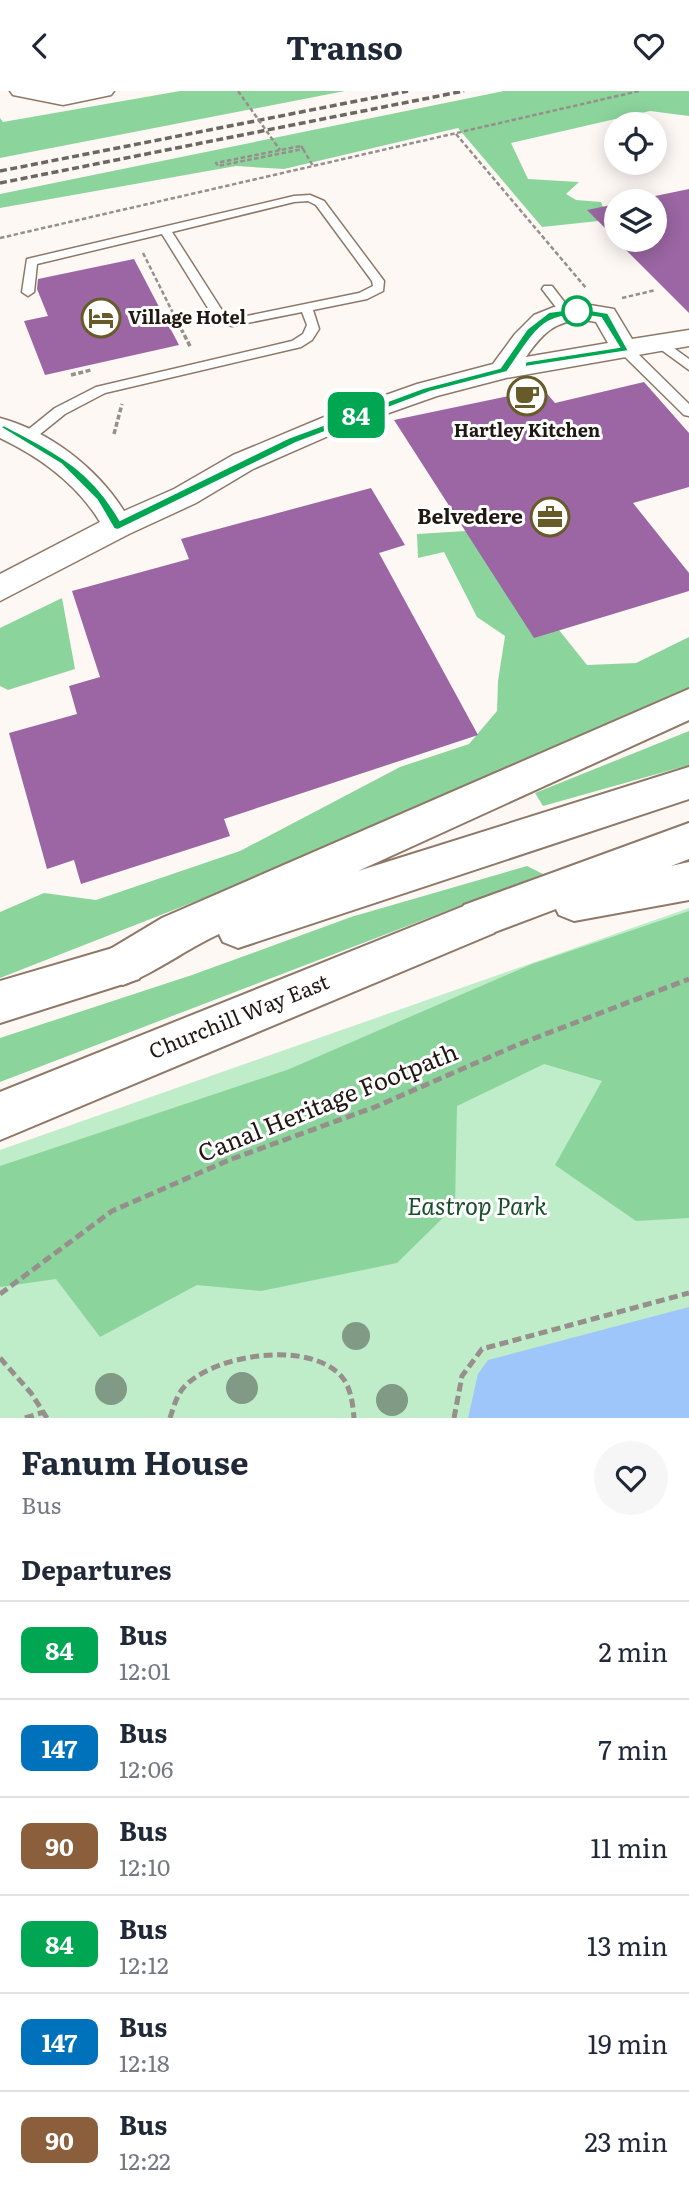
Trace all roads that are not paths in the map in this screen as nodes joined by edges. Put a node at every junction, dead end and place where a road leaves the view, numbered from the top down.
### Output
1 (20, 91) edge
2 (104, 91) edge
3 (165, 230) junction
4 (548, 289) dead end
5 (28, 292) dead end
6 (306, 308) junction
7 (566, 312) junction
8 (689, 338) edge
9 (661, 343) junction
10 (625, 349) junction
11 (689, 366) edge
12 (503, 370) junction
13 (689, 412) edge
14 (12, 434) edge
15 (118, 526) junction
16 (0, 589) edge
17 (689, 704) edge
18 (689, 783) edge
19 (689, 841) edge
20 (689, 881) edge
21 (479, 919) junction
22 (123, 965) junction
23 (0, 1002) edge
24 (0, 1116) edge

1 - 2 street
3 - 5 lane
3 - 6 lane
3 - 6 lane
4 - 7 lane
6 - 14 lane
7 - 10 street
7 - 12 street
8 - 9 street
9 - 10 street
9 - 11 lane
10 - 12 street
10 - 13 lane
12 - 15 street
14 - 15 street
15 - 16 street
17 - 22 main road
18 - 22 main road
19 - 21 main road
20 - 21 main road
21 - 24 main road, Churchill Way East
22 - 23 main road

